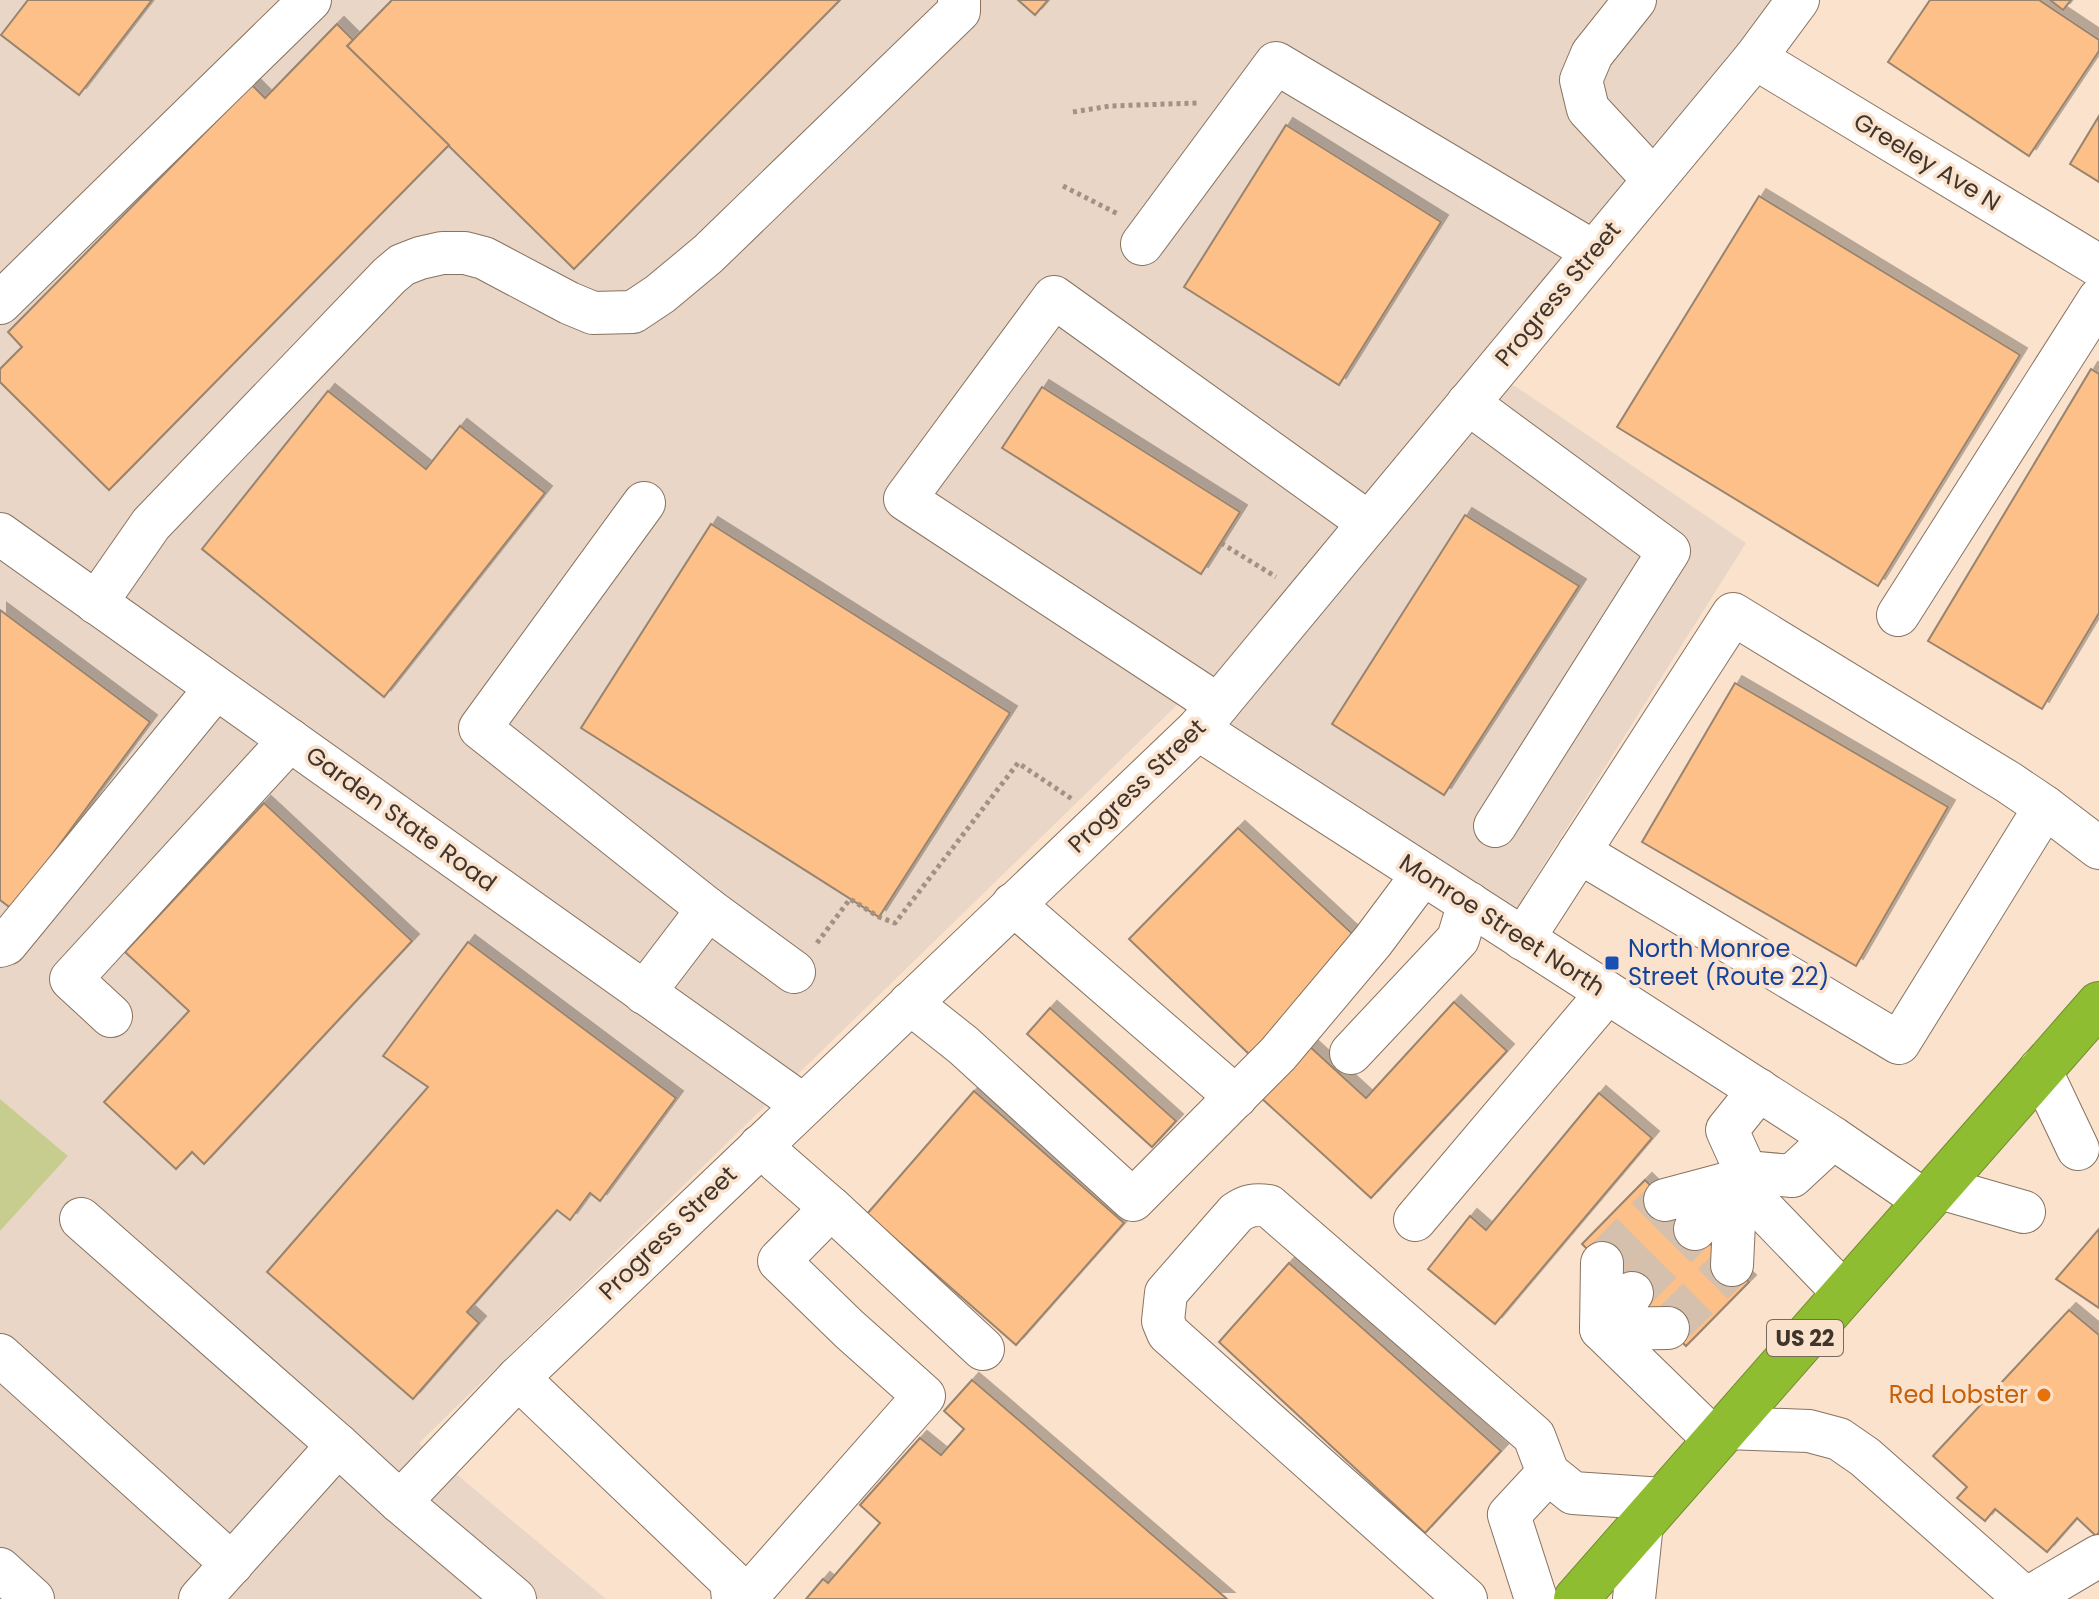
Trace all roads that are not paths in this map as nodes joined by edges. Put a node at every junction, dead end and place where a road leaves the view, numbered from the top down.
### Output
1 (310, 0) edge
2 (959, 0) edge
3 (1635, 0) edge
4 (1798, 0) edge
5 (1755, 58) junction
6 (1653, 179) junction
7 (1145, 239) road end
8 (1594, 252) junction
9 (2099, 266) edge
10 (2099, 299) edge
11 (0, 303) edge
12 (1468, 403) junction
13 (644, 503) dead end
14 (1369, 523) junction
15 (0, 534) edge
16 (96, 603) junction
17 (1898, 615) dead end
18 (216, 688) junction
19 (1208, 717) junction
20 (290, 740) junction
21 (2045, 807) junction
22 (1495, 826) dead end
23 (2099, 848) edge
24 (1579, 852) junction
25 (1423, 874) junction
26 (1469, 903) junction
27 (1013, 904) junction
28 (708, 909) junction
29 (1523, 939) junction
30 (0, 946) edge
31 (794, 972) road end
32 (644, 993) junction
33 (1607, 993) junction
34 (910, 1003) junction
35 (2099, 1004) edge
36 (111, 1016) dead end
37 (2099, 1042) edge
38 (1351, 1053) dead end
39 (2040, 1069) junction
40 (1759, 1090) junction
41 (1236, 1097) junction
42 (803, 1105) junction
43 (1833, 1138) junction
44 (760, 1146) junction
45 (2078, 1149) dead end
46 (1741, 1176) junction
47 (1931, 1194) junction
48 (1665, 1200) tunnel mouth
49 (831, 1208) junction
50 (2024, 1212) dead end
51 (81, 1219) dead end
52 (1415, 1220) dead end
53 (1695, 1229) tunnel mouth
54 (1602, 1263) tunnel mouth
55 (1732, 1265) tunnel mouth
56 (1632, 1293) tunnel mouth
57 (1844, 1293) junction
58 (1668, 1328) tunnel mouth
59 (1601, 1329) junction
60 (983, 1349) dead end
61 (0, 1355) edge
62 (518, 1378) junction
63 (1720, 1434) junction
64 (338, 1445) junction
65 (1548, 1473) junction
66 (400, 1502) junction
67 (1652, 1511) junction
68 (232, 1564) junction
69 (0, 1569) edge
70 (2089, 1569) edge
71 (33, 1599) edge
72 (200, 1599) edge
73 (515, 1599) edge
74 (733, 1599) edge
75 (745, 1599) edge
76 (1466, 1599) edge
77 (1536, 1599) edge
78 (1576, 1599) edge
79 (1634, 1599) edge
80 (2026, 1599) edge

1 - 11 street
2 - 16 street
3 - 6 street
4 - 5 street, Progress Street
5 - 6 street, Progress Street
5 - 9 street, Greeley Ave N
6 - 8 street, Progress Street
7 - 8 street
8 - 12 street, Progress Street
10 - 17 street
12 - 14 street, Progress Street
12 - 22 street
13 - 28 street
14 - 19 street, Progress Street
14 - 19 street, Monroe Street North
15 - 16 street, Garden State Road
16 - 18 street, Garden State Road
18 - 20 street, Garden State Road
18 - 30 street
19 - 25 street, Monroe Street North
19 - 27 street, Progress Street
20 - 32 street, Garden State Road
20 - 36 street
21 - 23 street
21 - 24 street
21 - 24 street
24 - 29 street
25 - 26 street, Monroe Street North
25 - 41 street
26 - 29 street, Monroe Street North
26 - 38 street
27 - 34 street, Progress Street
27 - 41 street
28 - 31 street
28 - 32 street
29 - 33 street, Monroe Street North
32 - 42 street, Garden State Road
33 - 40 street, Monroe Street North
33 - 52 street
34 - 41 street
34 - 42 street, Progress Street
35 - 39 highway, US 22
37 - 39 highway
39 - 45 street
39 - 47 highway, US 22
40 - 43 street, Monroe Street North
40 - 46 street
42 - 44 street, Progress Street
43 - 46 street
43 - 47 street, Monroe Street North
44 - 49 street
44 - 62 street, Progress Street
46 - 48 street
46 - 53 street
46 - 55 street
46 - 57 street
47 - 50 street, Monroe Street North
47 - 57 highway, US 22
49 - 60 street
49 - 75 street
51 - 64 street
54 - 59 street
56 - 59 street
57 - 63 highway, US 22
58 - 59 street
59 - 63 street
61 - 68 street
62 - 66 street, Progress Street
62 - 74 street
63 - 67 highway, US 22
63 - 80 street
64 - 66 street
64 - 68 street
65 - 67 street
65 - 76 street
65 - 77 street
66 - 73 street
67 - 78 highway, US 22
67 - 79 street
68 - 72 street
69 - 71 street
70 - 80 street

